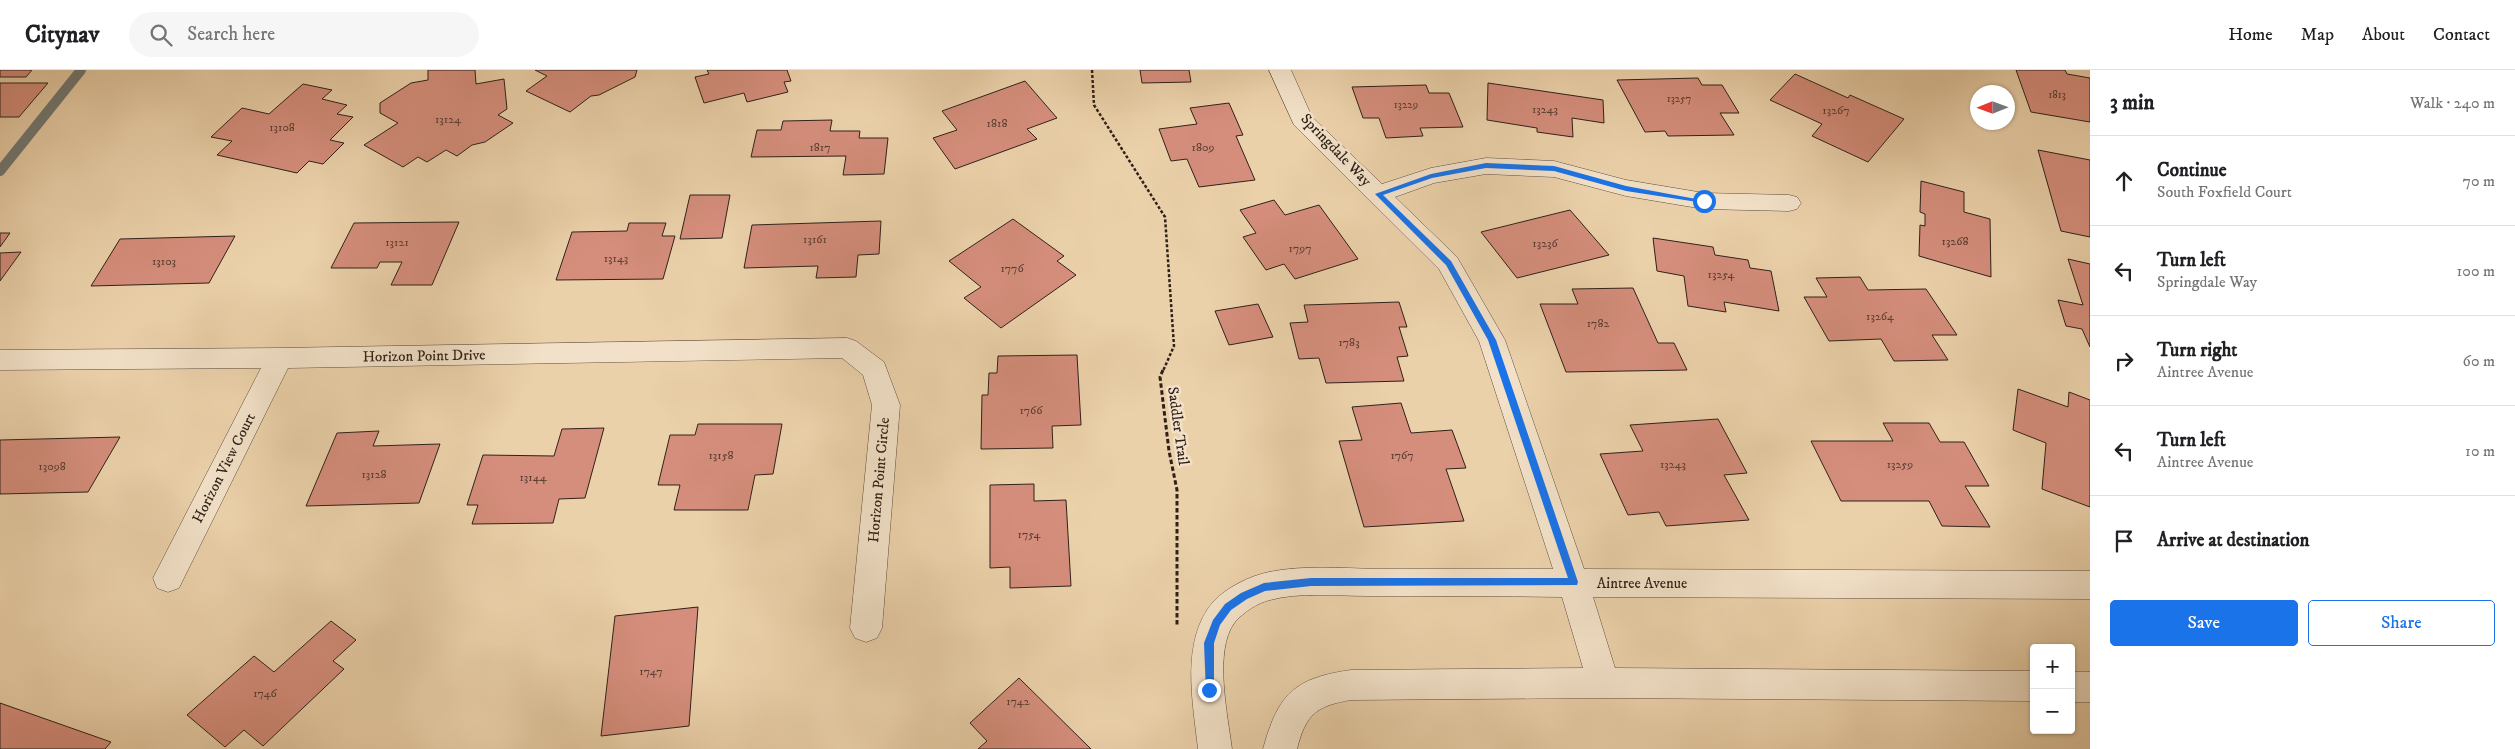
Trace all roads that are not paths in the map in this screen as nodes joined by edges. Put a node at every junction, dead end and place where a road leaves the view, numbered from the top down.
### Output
1 (1280, 70) edge
2 (1378, 194) junction
3 (1789, 203) dead end
4 (847, 348) joint
5 (280, 358) junction
6 (0, 360) edge
7 (168, 578) dead end
8 (1573, 582) junction
9 (2090, 585) edge
10 (866, 628) dead end
11 (1604, 683) junction
12 (2030, 686) edge
13 (2075, 686) edge
14 (2090, 687) edge
15 (1215, 749) edge
16 (1280, 749) edge

1 - 2 street, Springdale Way
2 - 3 street
2 - 8 street, Springdale Way
4 - 5 street, Horizon Point Drive
4 - 10 street, Horizon Point Circle
5 - 6 street, Horizon Point Drive
5 - 7 street, Horizon View Court
8 - 9 street, Aintree Avenue
8 - 11 street, Springdale Way
8 - 15 street, Aintree Avenue
11 - 12 street
11 - 16 street
13 - 14 street

